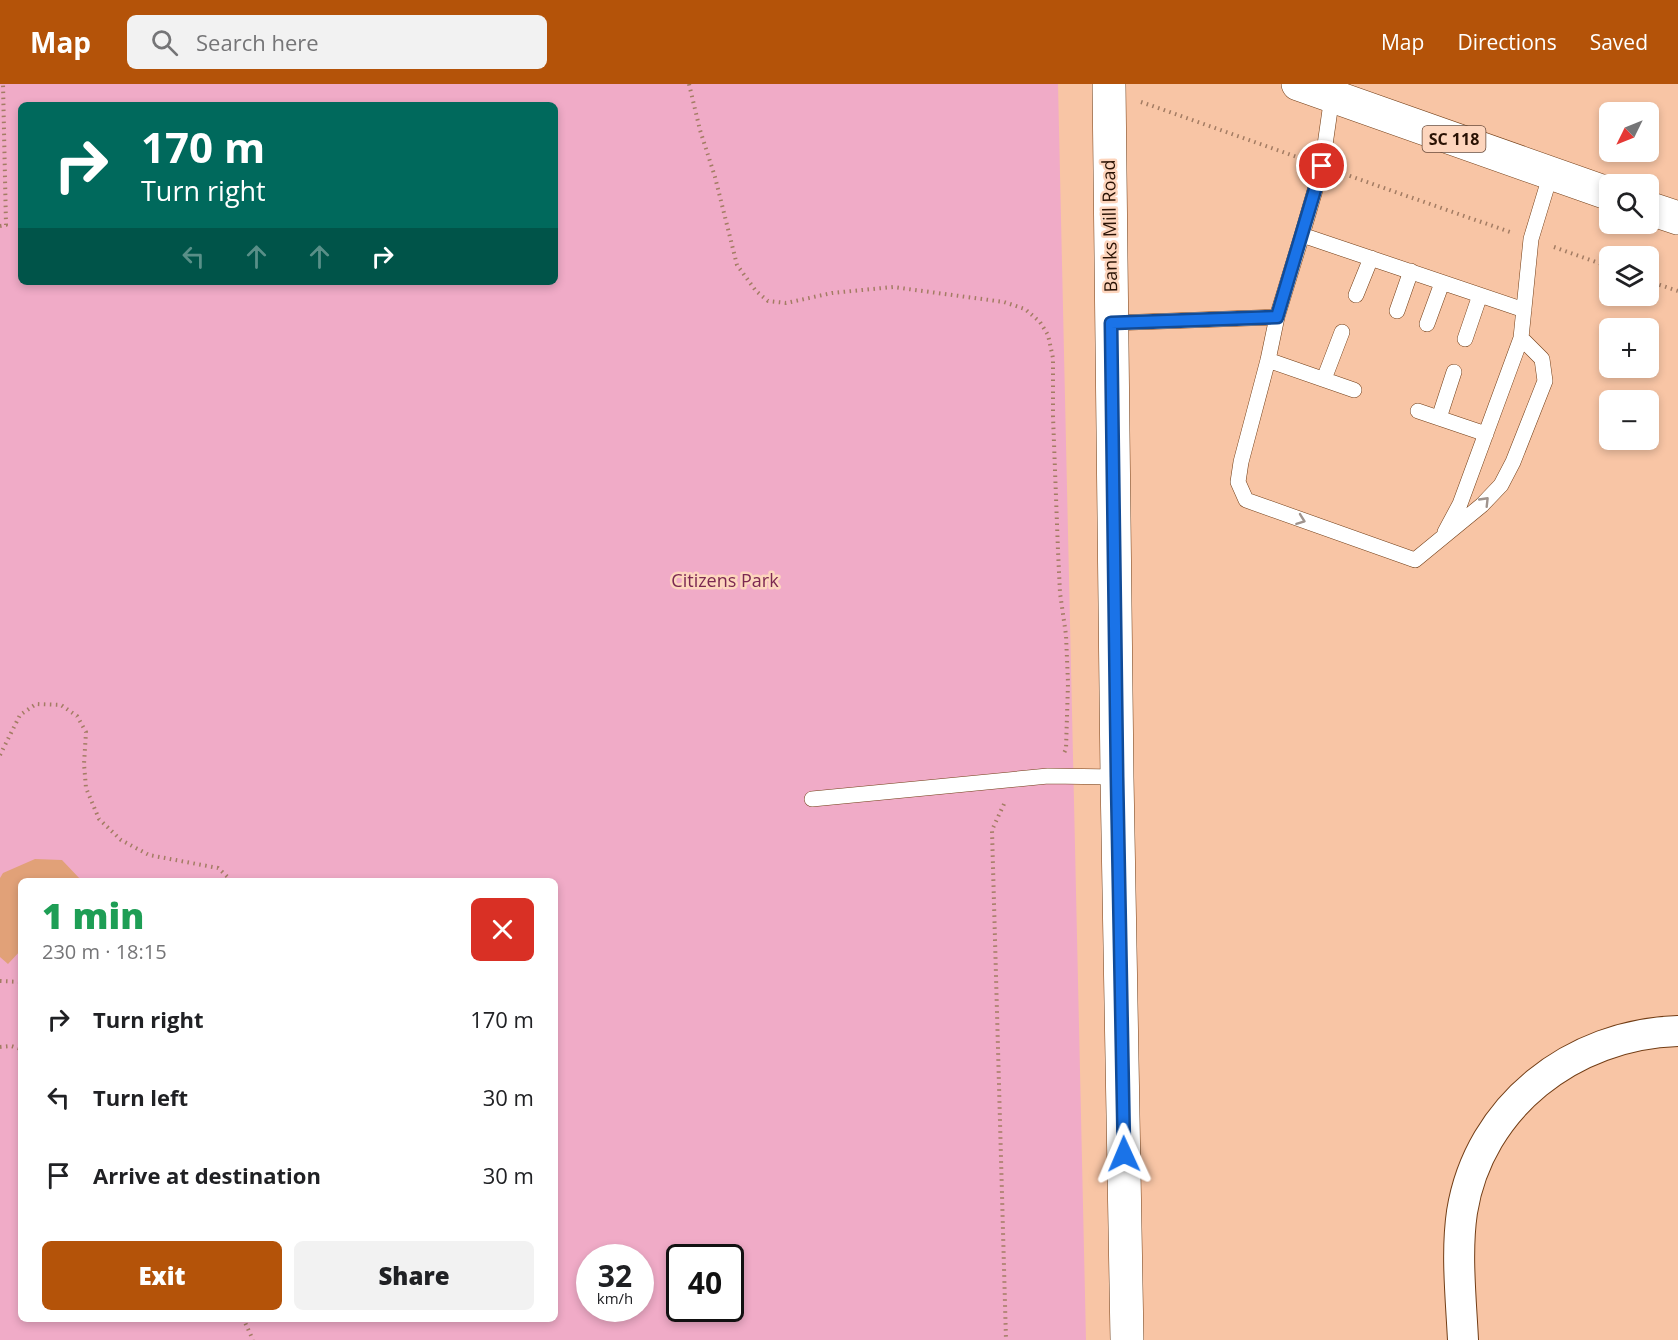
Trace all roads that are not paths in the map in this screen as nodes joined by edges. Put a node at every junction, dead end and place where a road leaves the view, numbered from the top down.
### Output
1 (1298, 84) edge
2 (1109, 87) edge
3 (1332, 96) junction
4 (1551, 173) junction
5 (1599, 190) edge
6 (1659, 212) edge
7 (1678, 218) edge
8 (1302, 235) junction
9 (1371, 258) junction
10 (1411, 271) junction
11 (1442, 283) junction
12 (1356, 295) dead end
13 (1480, 296) junction
14 (1524, 310) junction
15 (1397, 311) dead end
16 (1277, 317) junction
17 (1111, 323) junction
18 (1427, 324) dead end
19 (1342, 332) dead end
20 (1521, 338) junction
21 (1465, 339) dead end
22 (1268, 360) junction
23 (1454, 372) dead end
24 (1324, 379) junction
25 (1354, 390) dead end
26 (1418, 411) dead end
27 (1439, 418) junction
28 (1486, 435) junction
29 (1441, 540) junction
30 (1117, 777) junction
31 (812, 799) dead end
32 (1678, 1031) edge
33 (1127, 1340) edge
34 (1463, 1340) edge

1 - 3 street, SC 118
2 - 17 street, Banks Mill Road
3 - 4 street, SC 118
3 - 8 lane
4 - 5 street, SC 118
4 - 14 lane
6 - 7 street
8 - 9 lane
8 - 16 lane
9 - 10 lane
9 - 12 lane
10 - 11 lane
10 - 15 lane
11 - 13 lane
11 - 18 lane
13 - 14 lane
13 - 21 lane
14 - 20 lane
16 - 17 lane
16 - 22 lane
17 - 30 street, Banks Mill Road
19 - 24 lane
20 - 28 lane
29 -> 20 lane
22 - 24 lane
22 -> 29 lane
23 - 27 lane
24 - 25 lane
26 - 27 lane
27 - 28 lane
28 - 29 lane
30 - 31 lane
30 - 33 street, Banks Mill Road
32 - 34 street

